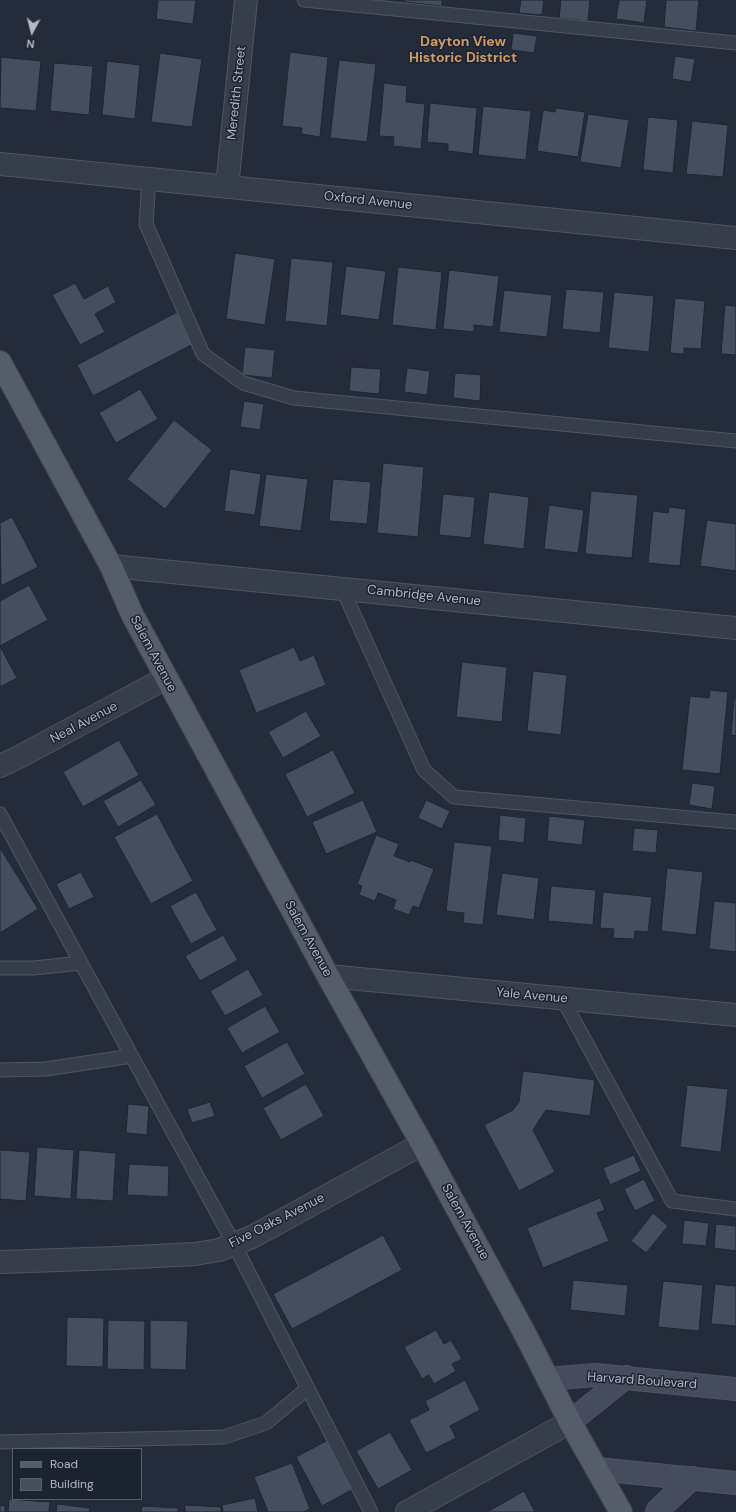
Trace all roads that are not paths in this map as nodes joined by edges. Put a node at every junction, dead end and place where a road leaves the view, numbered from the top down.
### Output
1 (246, 0) edge
2 (304, 0) edge
3 (736, 43) edge
4 (0, 164) edge
5 (149, 179) junction
6 (227, 187) junction
7 (736, 238) edge
8 (0, 362) edge
9 (736, 441) edge
10 (111, 566) junction
11 (342, 588) junction
12 (736, 628) edge
13 (166, 678) junction
14 (0, 766) edge
15 (0, 814) edge
16 (736, 822) edge
17 (81, 963) junction
18 (0, 968) edge
19 (328, 976) junction
20 (562, 998) junction
21 (736, 1015) edge
22 (132, 1056) junction
23 (0, 1070) edge
24 (422, 1144) junction
25 (736, 1209) edge
26 (234, 1244) junction
27 (0, 1262) edge
28 (626, 1378) junction
29 (548, 1379) junction
30 (308, 1388) junction
31 (736, 1389) edge
32 (570, 1422) junction
33 (0, 1442) edge
34 (597, 1469) junction
35 (692, 1478) junction
36 (736, 1483) edge
37 (371, 1512) edge
38 (407, 1512) edge
39 (621, 1512) edge
40 (657, 1512) edge

1 - 6 street, Meredith Street
2 - 3 lane
4 - 5 street, Oxford Avenue
5 - 6 street, Oxford Avenue
5 - 9 lane
6 - 7 street, Oxford Avenue
8 - 10 main road, Salem Avenue
10 - 11 street, Cambridge Avenue
10 - 13 main road, Salem Avenue
11 - 12 street, Cambridge Avenue
11 - 16 lane
13 - 14 street, Neal Avenue
13 - 19 main road, Salem Avenue
15 - 17 lane
17 - 18 lane
17 - 22 lane
19 - 20 street, Yale Avenue
19 - 24 main road, Salem Avenue
20 - 21 street, Yale Avenue
20 - 25 lane
22 - 23 lane
22 - 26 lane
24 - 26 street, Five Oaks Avenue
24 - 29 main road, Salem Avenue
26 - 27 street, Five Oaks Avenue
26 - 30 lane
28 - 29 street, Harvard Boulevard
28 - 31 street, Harvard Boulevard
28 - 32 street
29 - 32 main road, Salem Avenue
30 - 33 lane
30 - 37 lane
32 - 34 main road, Salem Avenue
32 - 38 street
34 - 35 street
34 - 39 main road, Salem Avenue
35 - 36 street
35 - 40 street

